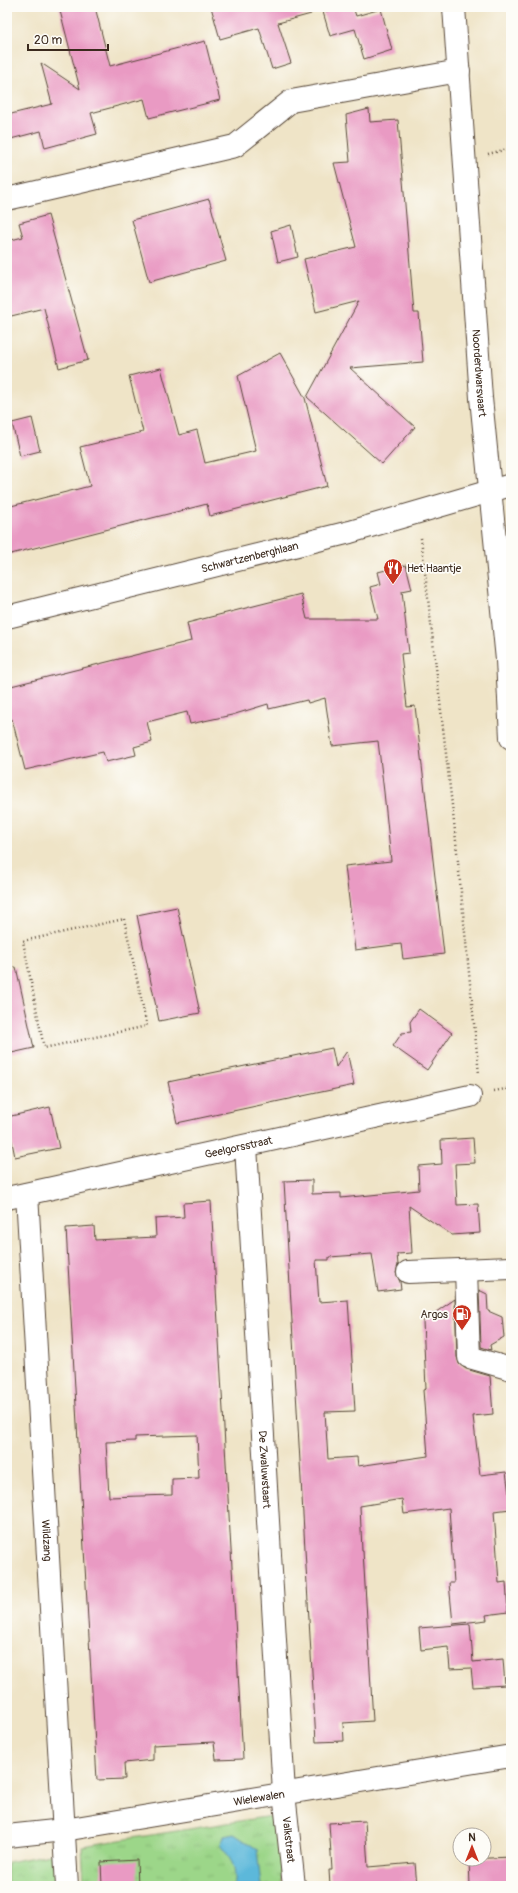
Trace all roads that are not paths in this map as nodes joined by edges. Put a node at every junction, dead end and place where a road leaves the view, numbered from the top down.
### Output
1 (454, 7) edge
2 (459, 71) junction
3 (7, 199) edge
4 (501, 488) edge
5 (7, 617) edge
6 (511, 738) edge
7 (474, 1088) road end
8 (246, 1146) junction
9 (17, 1196) edge
10 (511, 1268) edge
11 (466, 1270) junction
12 (408, 1272) dead end
13 (511, 1369) edge
14 (511, 1756) edge
15 (284, 1792) junction
16 (64, 1830) junction
17 (7, 1836) edge
18 (67, 1886) edge
19 (294, 1886) edge

1 - 2 street, Noorderdwarsvaart
2 - 3 street
2 - 4 street, Noorderdwarsvaart
4 - 5 street, Schwartzenberghlaan
4 - 6 street, Noorderdwarsvaart
7 - 8 street, Geelgorsstraat
8 - 9 street, Geelgorsstraat
8 - 15 street, De Zwaluwstaart
9 - 16 street, Wildzang
10 - 11 street
11 - 12 street
11 - 13 street
14 - 15 street, Wielewalen
15 - 16 street, Wielewalen
15 - 19 street, Valkstraat
16 - 17 street, Wielewalen
16 - 18 street, Wildzang

